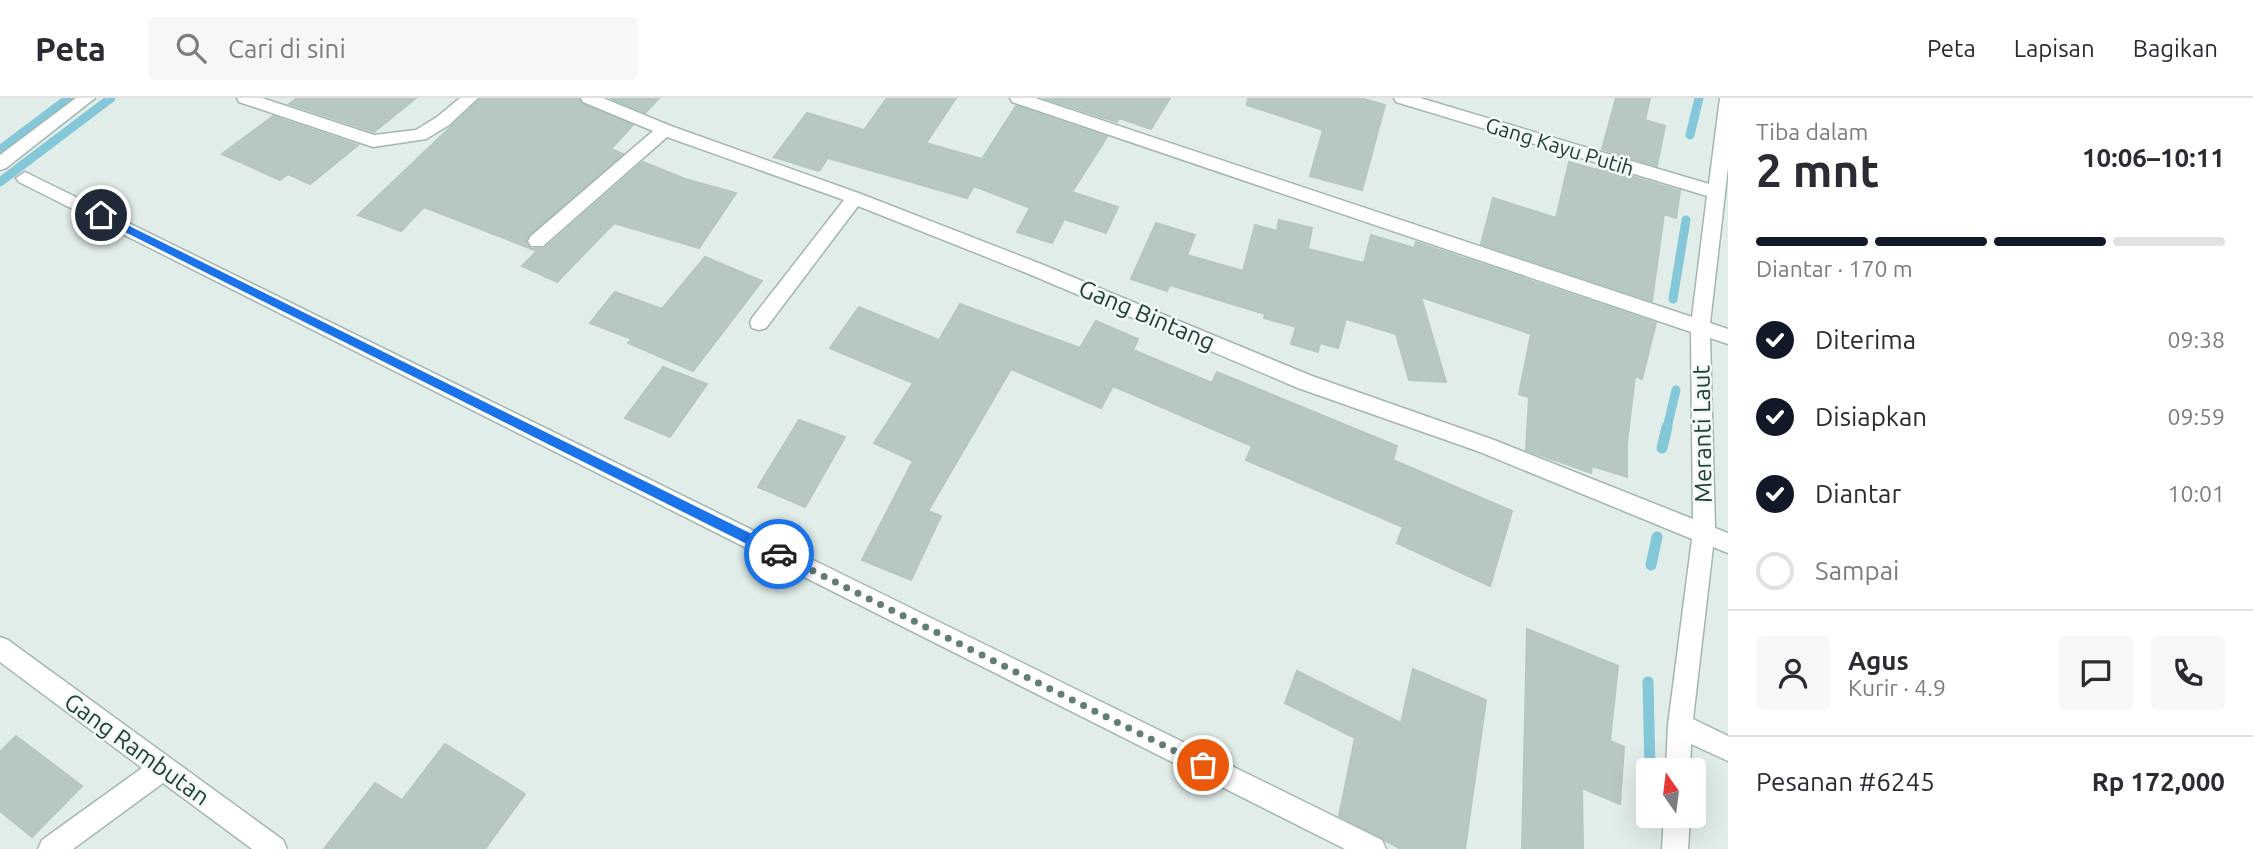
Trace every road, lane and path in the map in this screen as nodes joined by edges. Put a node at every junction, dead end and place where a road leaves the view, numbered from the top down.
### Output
1 (87, 98) edge
2 (245, 98) edge
3 (470, 98) edge
4 (589, 98) edge
5 (1018, 98) edge
6 (1402, 98) edge
7 (1727, 98) edge
8 (665, 130) junction
9 (0, 164) edge
10 (26, 178) dead end
11 (1717, 193) junction
12 (855, 198) junction
13 (537, 241) dead end
14 (759, 323) dead end
15 (1700, 327) junction
16 (1728, 337) edge
17 (1704, 532) junction
18 (1728, 543) edge
19 (0, 648) edge
20 (1680, 725) junction
21 (1728, 749) edge
22 (1679, 758) edge
23 (163, 768) junction
24 (1676, 828) edge
25 (51, 849) edge
26 (274, 849) edge
27 (1373, 849) edge
28 (1675, 849) edge

1 - 9 street
2 - 3 street
4 - 8 street, Gang Bintang
5 - 15 street
6 - 11 street, Gang Kayu Putih
7 - 11 street, Meranti Laut
8 - 12 street, Gang Bintang
8 - 13 street
10 - 27 street
11 - 15 street, Meranti Laut
12 - 14 street
12 - 17 street, Gang Bintang
15 - 16 street
15 - 17 street, Meranti Laut
17 - 18 street, Gang Bintang
17 - 20 street, Meranti Laut
19 - 23 street, Gang Rambutan
20 - 21 street
20 - 22 street, Meranti Laut
23 - 25 street
23 - 26 street, Gang Rambutan
24 - 28 street

